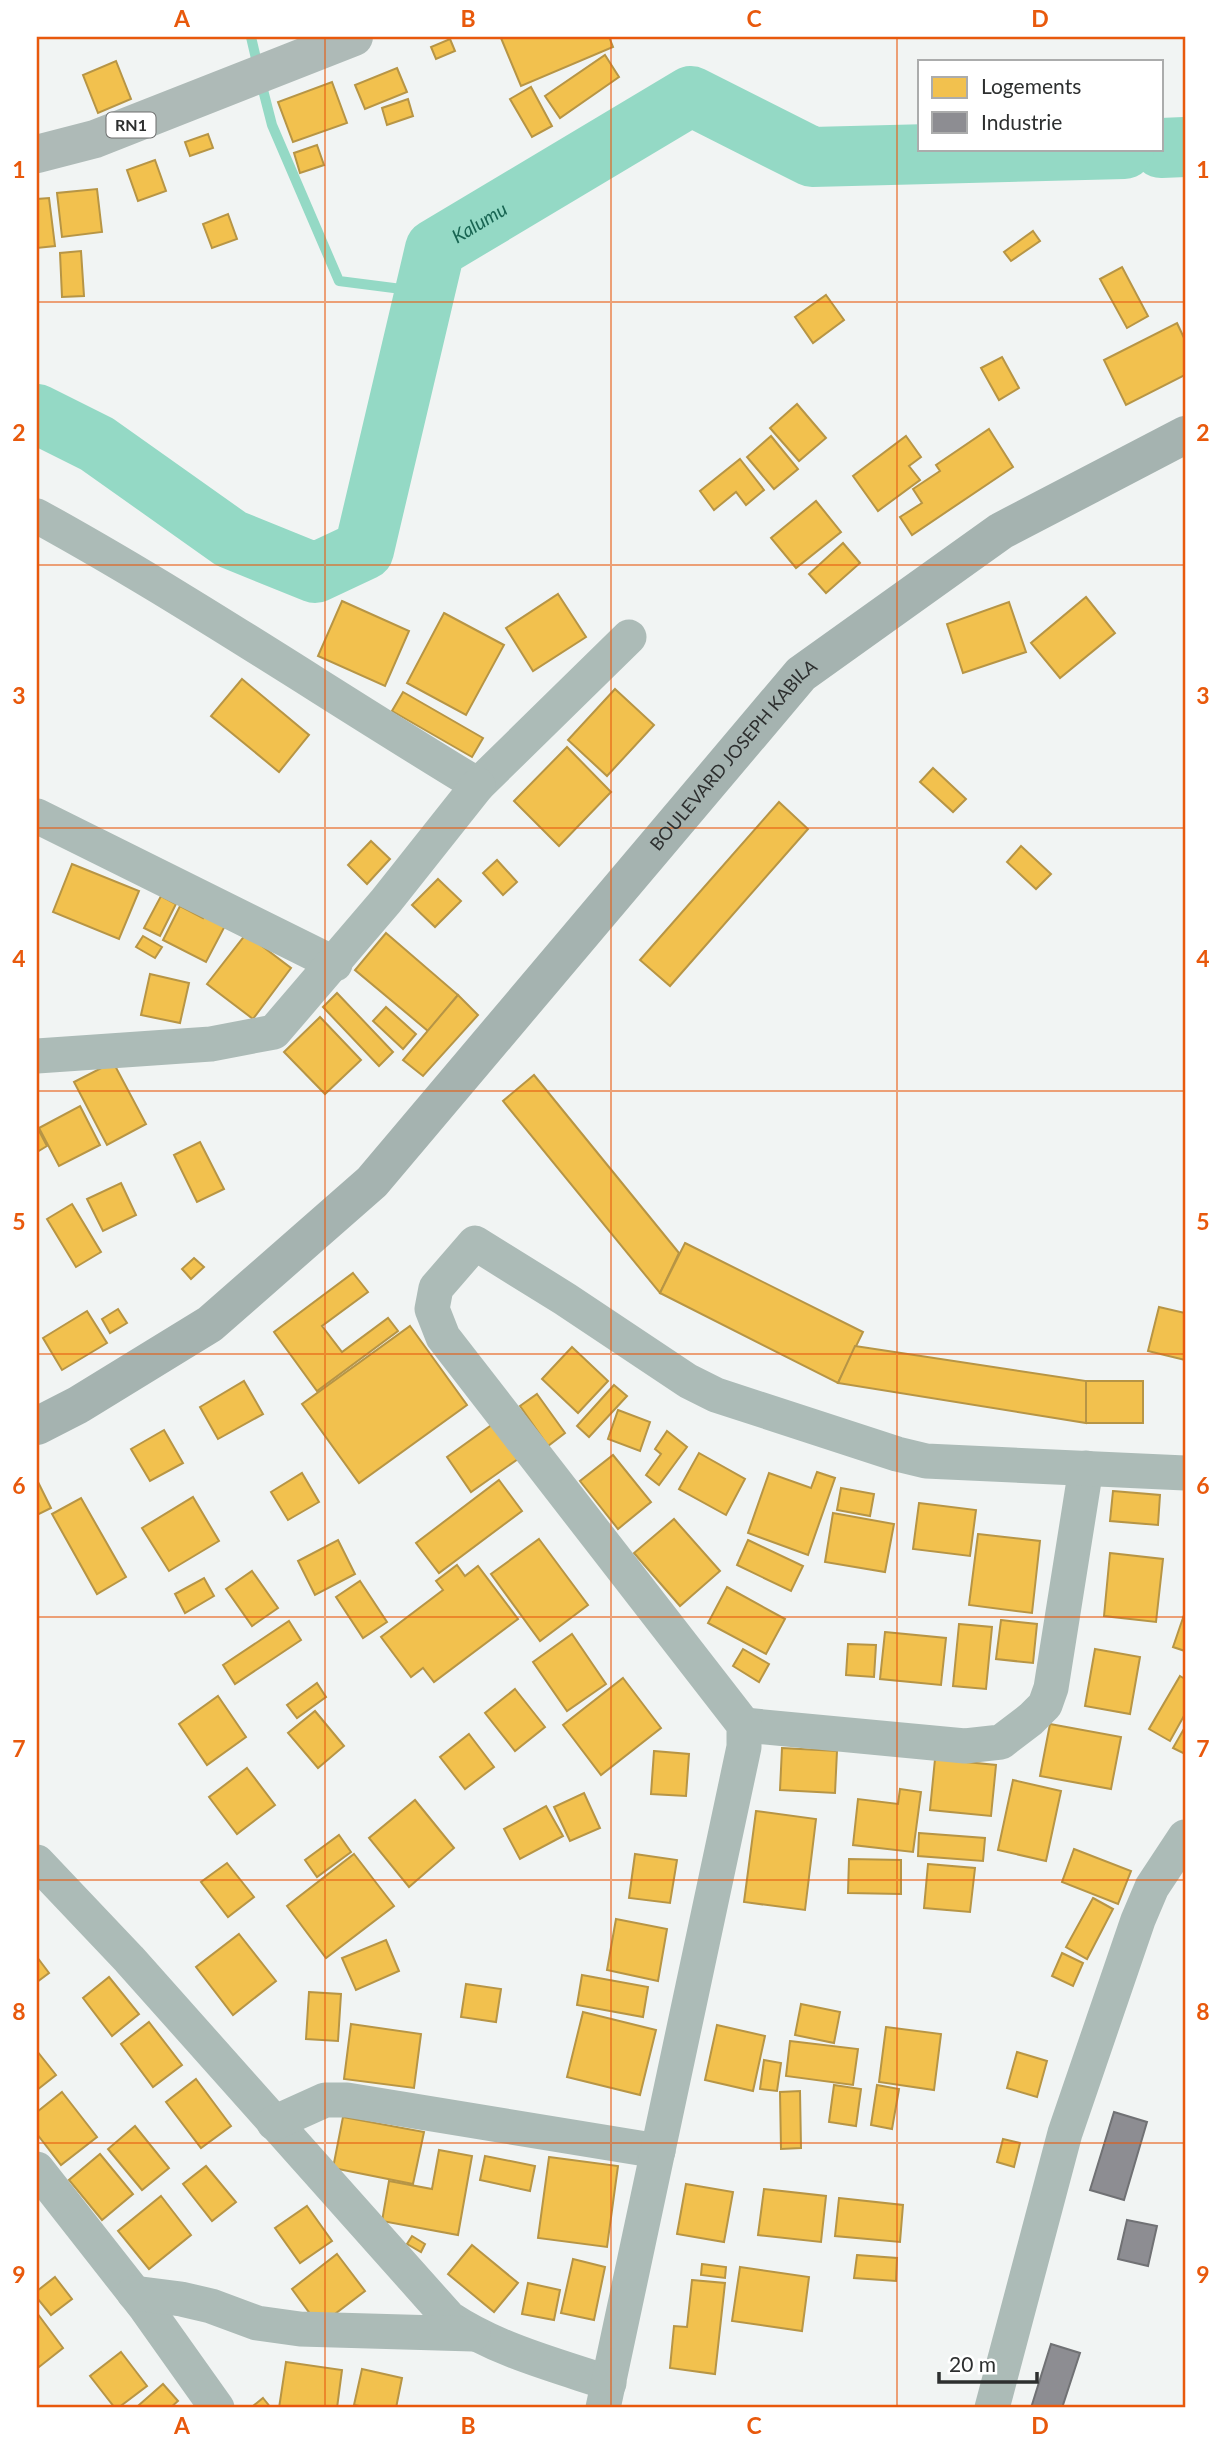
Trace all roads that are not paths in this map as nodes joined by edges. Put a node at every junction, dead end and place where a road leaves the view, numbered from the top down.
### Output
1 (355, 37) edge
2 (37, 154) edge
3 (1185, 435) edge
4 (37, 516) edge
5 (629, 636) dead end
6 (478, 785) junction
7 (37, 816) edge
8 (335, 964) junction
9 (37, 1056) edge
10 (37, 1426) edge
11 (1086, 1468) junction
12 (1185, 1474) edge
13 (744, 1726) junction
14 (1185, 1837) edge
15 (37, 1862) edge
16 (274, 2123) junction
17 (658, 2151) junction
18 (37, 2169) edge
19 (134, 2293) junction
20 (473, 2334) junction
21 (606, 2396) edge
22 (217, 2408) edge
23 (992, 2408) edge

1 - 2 highway, RN1
3 - 10 main road, BOULEVARD JOSEPH KABILA
4 - 6 street
5 - 6 street
6 - 8 street
7 - 8 street
8 - 9 street
11 - 12 street
11 - 13 street
11 - 13 street
13 - 17 street
14 - 23 street
15 - 16 street
16 - 17 street
16 - 20 street
17 - 21 street
18 - 19 street
19 - 20 street
19 - 22 street
20 - 21 street

